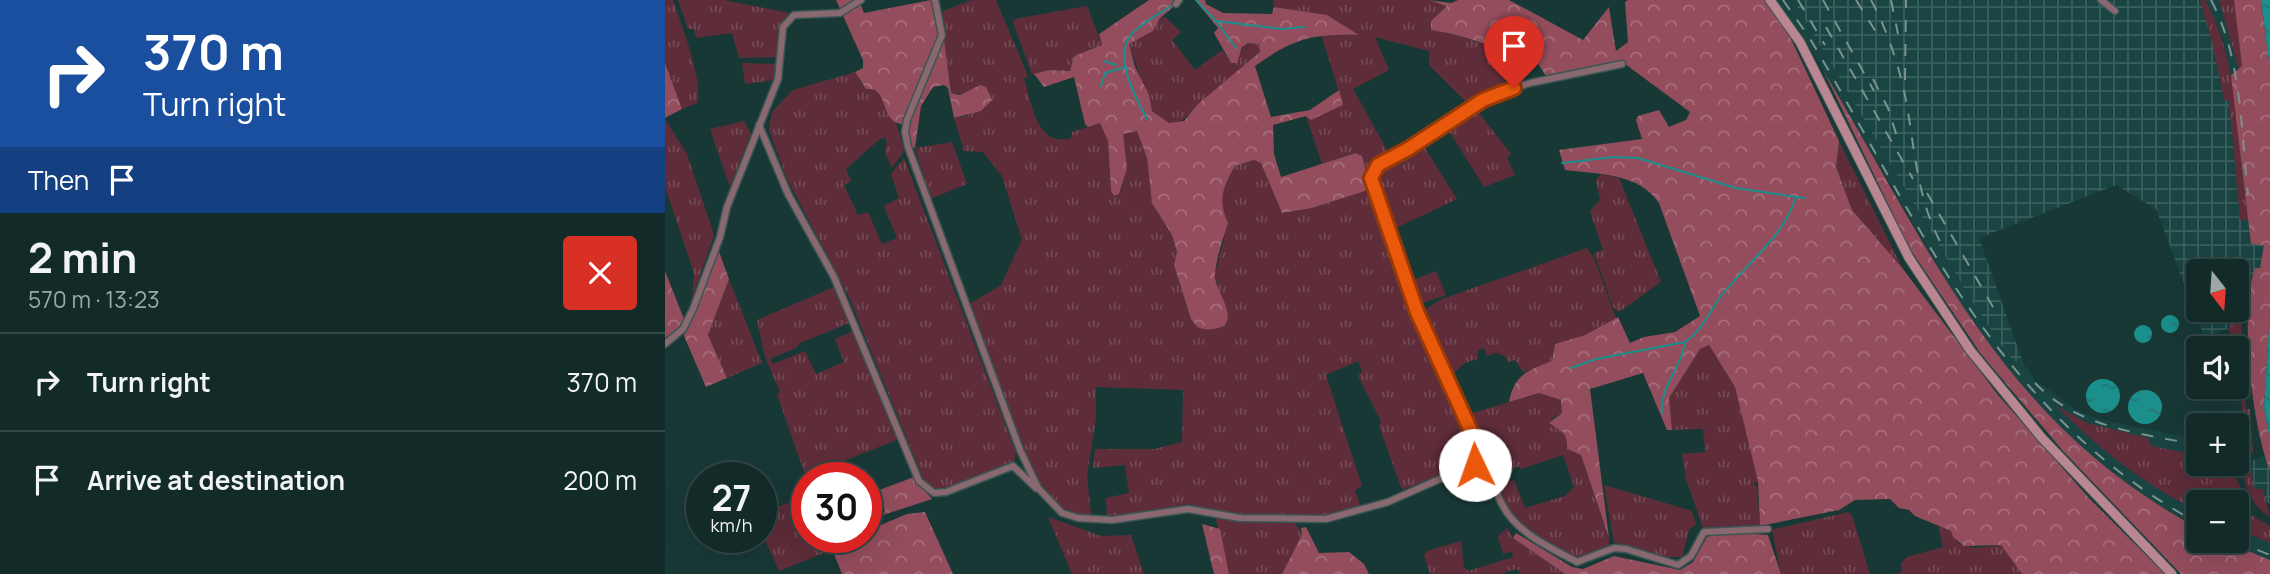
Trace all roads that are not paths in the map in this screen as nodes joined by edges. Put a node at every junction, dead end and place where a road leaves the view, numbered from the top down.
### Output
1 (861, 0) edge
2 (935, 0) edge
3 (1770, 0) edge
4 (2101, 0) edge
5 (2115, 11) dead end
6 (1622, 64) dead end
7 (759, 125) junction
8 (665, 344) edge
9 (1483, 460) junction
10 (1038, 488) junction
11 (1768, 529) dead end
12 (2172, 574) edge

1 - 7 street
2 - 10 street
3 - 12 main road
4 - 5 street
6 - 9 street
7 - 8 street
7 - 10 street
9 - 10 street
9 - 11 street

